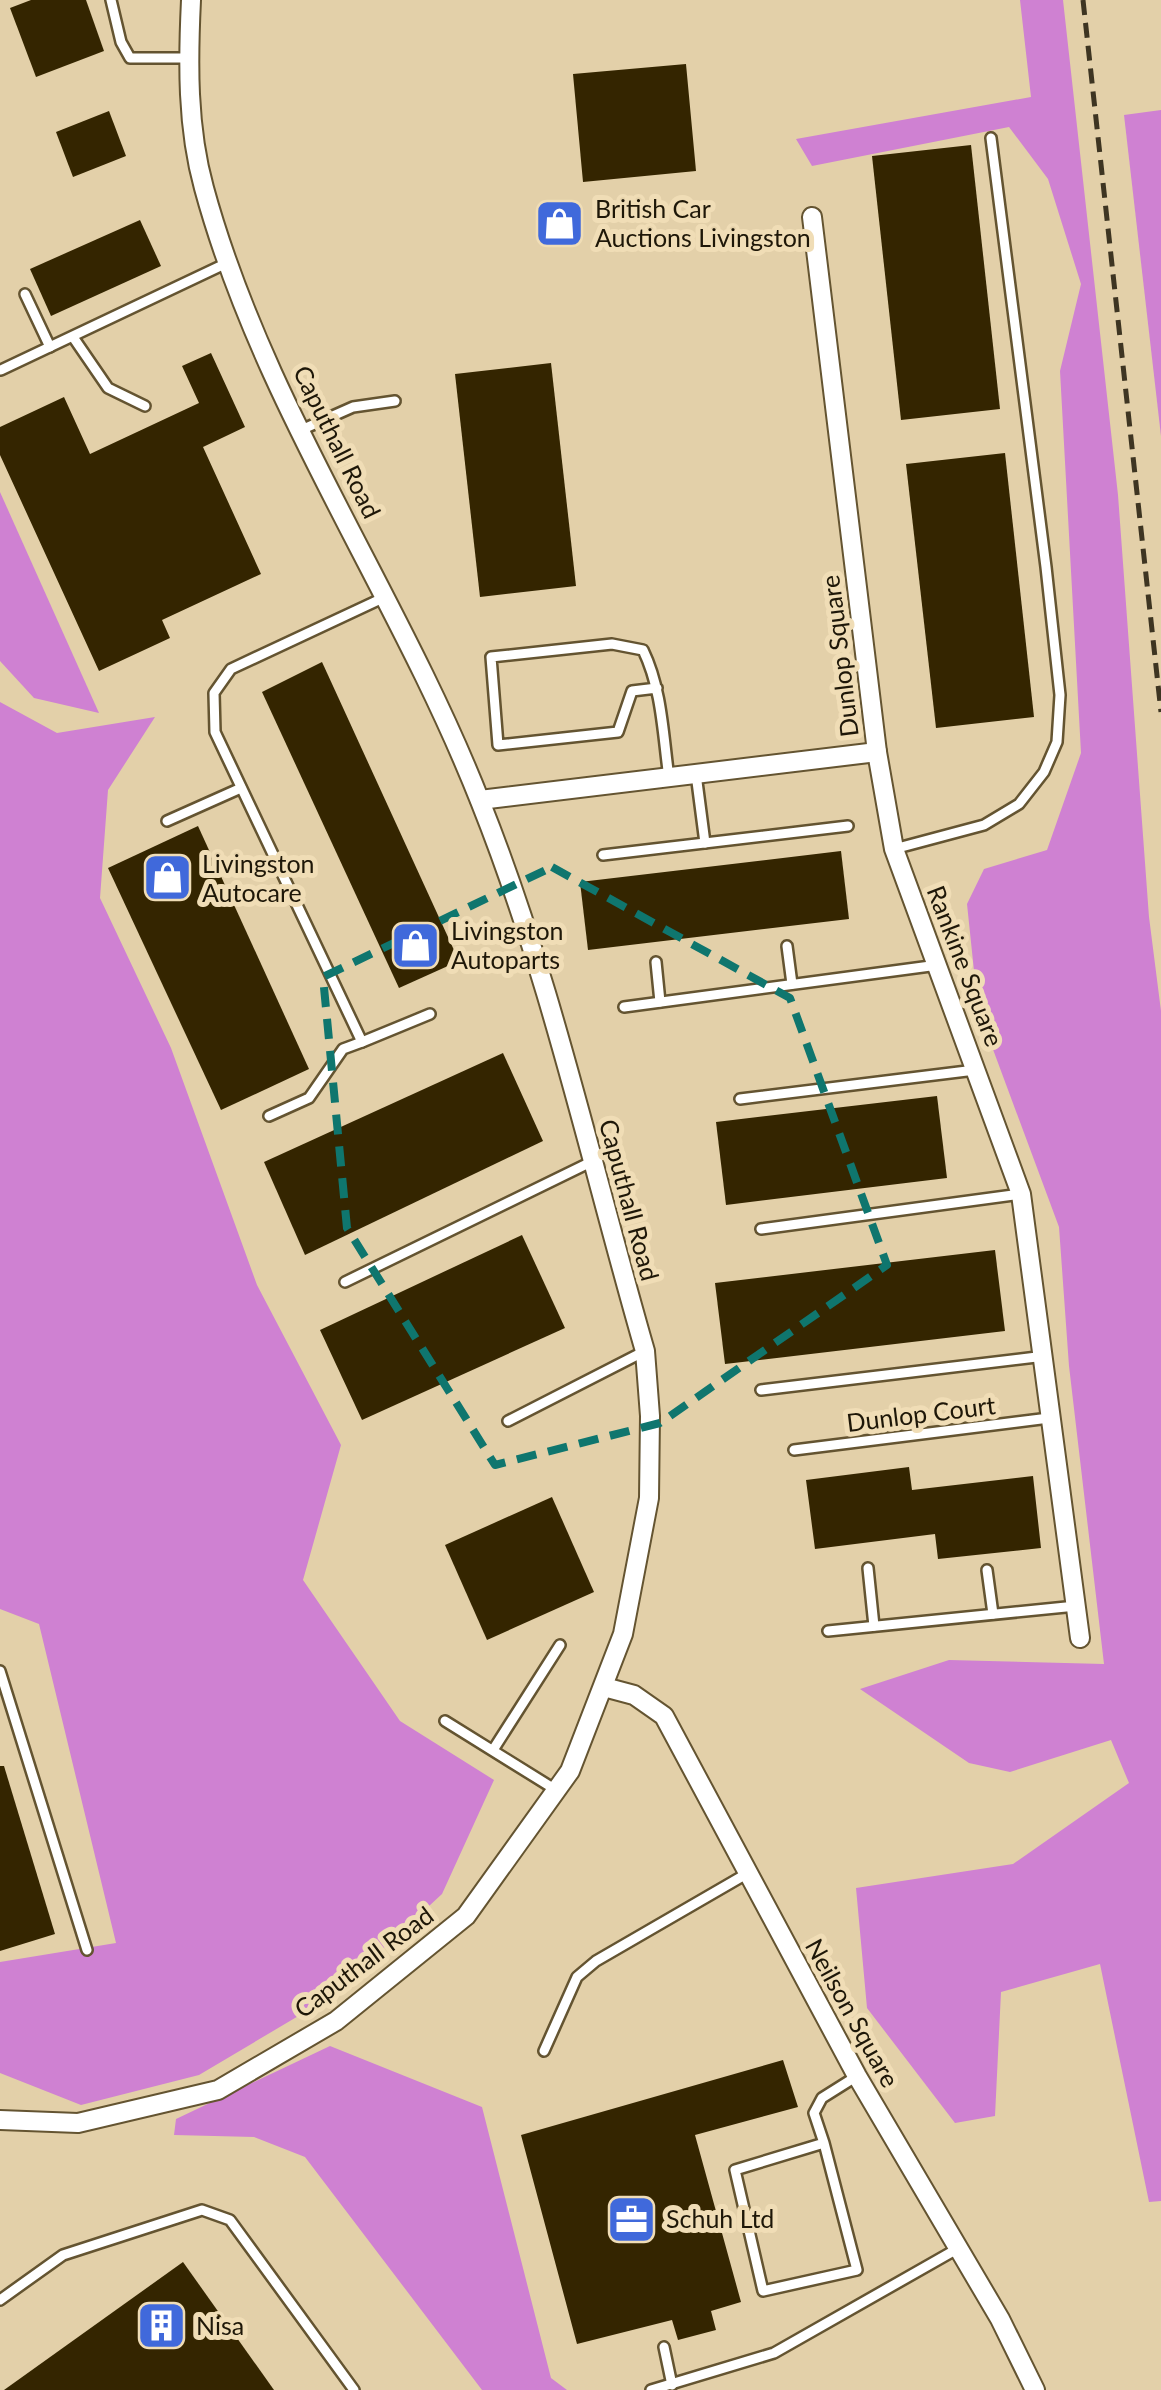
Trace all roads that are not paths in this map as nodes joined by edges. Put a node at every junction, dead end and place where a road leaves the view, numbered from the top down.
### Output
1 (111, 0) edge
2 (191, 0) edge
3 (188, 58) junction
4 (992, 138) dead end
5 (812, 217) dead end
6 (230, 262) junction
7 (25, 294) dead end
8 (73, 337) junction
9 (50, 347) junction
10 (1, 370) edge
11 (395, 401) dead end
12 (145, 406) dead end
13 (301, 430) junction
14 (385, 598) junction
15 (656, 688) junction
16 (877, 752) junction
17 (696, 774) junction
18 (668, 778) junction
19 (241, 788) junction
20 (480, 800) junction
21 (167, 820) dead end
22 (848, 826) dead end
23 (705, 843) junction
24 (894, 849) junction
25 (603, 856) dead end
26 (787, 946) dead end
27 (656, 962) dead end
28 (940, 965) junction
29 (792, 984) junction
30 (660, 1002) junction
31 (624, 1007) dead end
32 (430, 1014) dead end
33 (362, 1042) junction
34 (978, 1070) junction
35 (740, 1099) dead end
36 (269, 1116) dead end
37 (593, 1162) junction
38 (1022, 1194) junction
39 (761, 1229) dead end
40 (345, 1282) dead end
41 (645, 1351) junction
42 (1045, 1356) junction
43 (760, 1390) dead end
44 (1053, 1417) junction
45 (508, 1421) dead end
46 (794, 1450) dead end
47 (868, 1568) dead end
48 (987, 1570) dead end
49 (1076, 1606) junction
50 (993, 1614) junction
51 (874, 1626) junction
52 (828, 1631) dead end
53 (1080, 1638) dead end
54 (560, 1644) dead end
55 (0, 1671) edge
56 (604, 1687) junction
57 (446, 1721) dead end
58 (493, 1750) junction
59 (556, 1790) junction
60 (748, 1873) junction
61 (88, 1950) dead end
62 (544, 2051) dead end
63 (857, 2076) junction
64 (0, 2120) edge
65 (824, 2143) junction
66 (957, 2249) junction
67 (0, 2300) edge
68 (664, 2347) dead end
69 (672, 2384) junction
70 (354, 2390) edge
71 (651, 2390) edge
72 (1036, 2390) edge

1 - 3 lane
2 - 3 street, Caputhall Road
3 - 6 street, Caputhall Road
4 - 24 lane
5 - 16 street, Dunlop Square
6 - 8 lane
6 - 13 street, Caputhall Road
7 - 9 lane
8 - 9 lane
8 - 12 lane
9 - 10 lane
11 - 13 lane
13 - 14 street, Caputhall Road
14 - 19 lane
14 - 20 street, Caputhall Road
15 - 15 lane
15 - 18 lane
16 - 17 street, Dunlop Square
16 - 24 street, Rankine Square
17 - 18 street, Dunlop Square
17 - 23 lane
18 - 20 street, Dunlop Square
19 - 21 lane
19 - 33 lane
20 - 37 street, Caputhall Road
22 - 23 lane
23 - 25 lane
24 - 28 street, Rankine Square
26 - 29 lane
27 - 30 lane
28 - 29 lane
28 - 34 street, Rankine Square
29 - 30 lane
30 - 31 lane
32 - 33 lane
33 - 36 lane
34 - 35 lane
34 - 38 street, Rankine Square
37 - 40 lane
37 - 41 street, Caputhall Road
38 - 39 lane
38 - 42 street, Rankine Square
41 - 45 lane
41 - 56 street, Caputhall Road
42 - 43 lane
42 - 44 street, Rankine Square
44 - 46 lane, Dunlop Court
44 - 49 street, Rankine Square
47 - 51 lane
48 - 50 lane
49 - 50 lane
49 - 53 street, Rankine Square
50 - 51 lane
51 - 52 lane
54 - 58 lane
55 - 61 lane
56 - 59 street, Caputhall Road
56 - 60 street, Neilson Square
57 - 58 lane
58 - 59 lane
59 - 64 street, Caputhall Road
60 - 62 lane
60 - 63 street, Neilson Square
63 - 65 lane
63 - 66 street, Neilson Square
65 - 65 lane
66 - 69 lane
66 - 72 street, Neilson Square
67 - 70 lane
68 - 69 lane
69 - 71 lane

